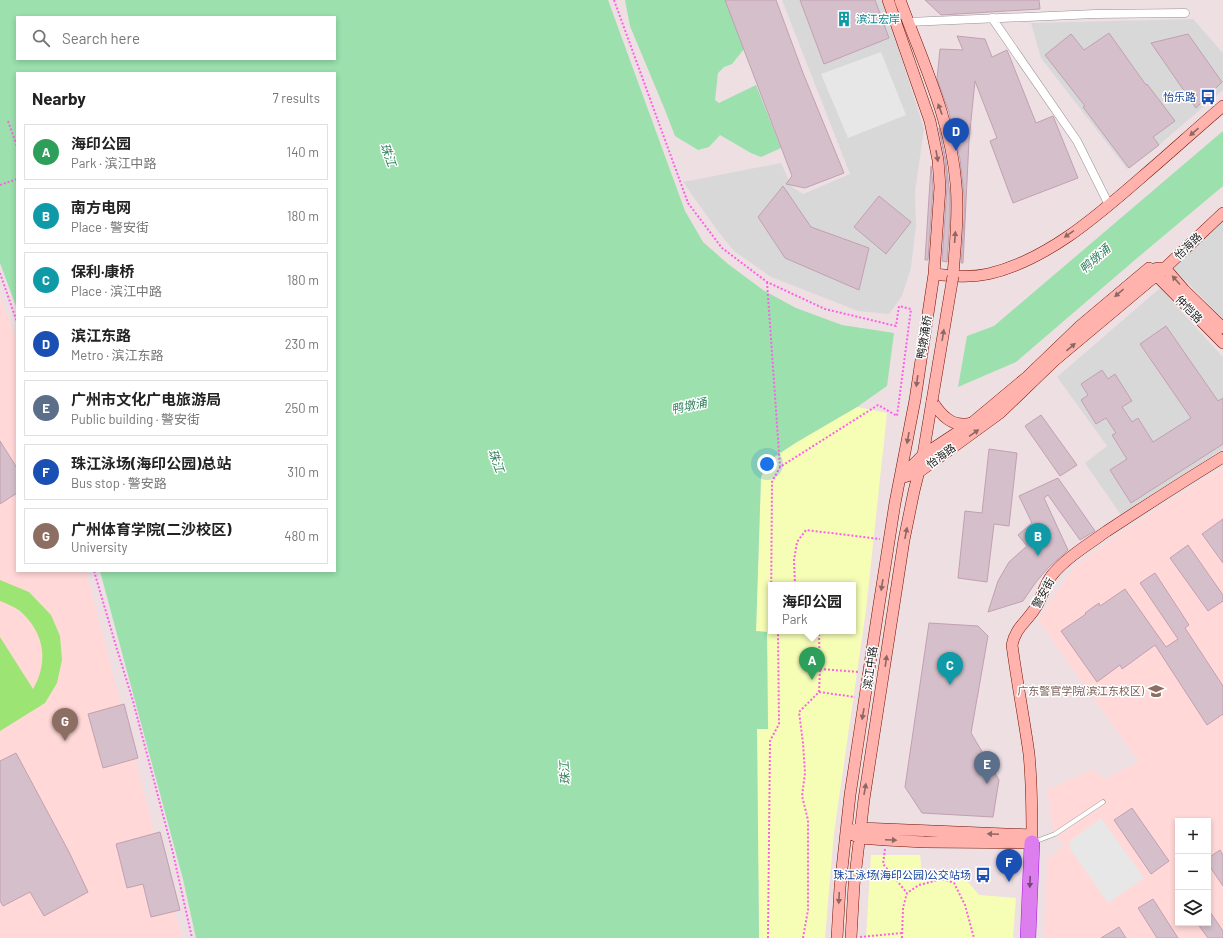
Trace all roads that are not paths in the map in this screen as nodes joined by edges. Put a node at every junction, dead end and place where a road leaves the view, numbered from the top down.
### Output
1 (888, 0) edge
2 (900, 0) edge
3 (1185, 14) dead end
4 (992, 18) junction
5 (908, 22) junction
6 (1223, 106) edge
7 (1109, 205) junction
8 (1223, 213) edge
9 (1156, 270) junction
10 (934, 274) junction
11 (953, 276) junction
12 (1223, 328) edge
13 (1223, 343) edge
14 (915, 400) joint
15 (932, 401) junction
16 (973, 422) junction
17 (923, 456) junction
18 (1223, 457) edge
19 (920, 472) junction
20 (901, 478) junction
21 (1103, 802) dead end
22 (846, 831) junction
23 (859, 833) junction
24 (1032, 839) junction
25 (837, 938) edge
26 (851, 938) edge
27 (1028, 938) edge

1 -> 10 street, 鸭墩涌桥
2 - 5 street, 鸭墩涌桥
3 - 4 street
4 - 5 street
4 - 7 street
11 -> 5 street, 鸭墩涌桥
6 -> 7 street
7 -> 11 street
8 - 9 street, 怡海路
12 -> 9 street, 仲恺路
9 - 13 street, 仲恺路
9 -> 16 street, 怡海路
19 -> 9 street, 怡海路
10 - 11 street
10 -> 14 street, 鸭墩涌桥
15 -> 11 street, 鸭墩涌桥, bridge
14 -> 20 street, 滨江中路
15 - 16 street
15 - 17 street, 滨江中路
16 - 17 street, 怡海路
17 - 19 street, 滨江中路
17 - 20 street, 怡海路
18 - 24 street, 警安街
19 - 20 street, 怡海路
23 -> 19 street, 滨江中路
20 -> 22 street, 滨江中路
21 - 24 lane
22 - 23 street
22 -> 25 street, 滨江中路
24 -> 23 street
23 -> 24 street
23 - 26 street, 滨江中路
24 -> 27 highway

